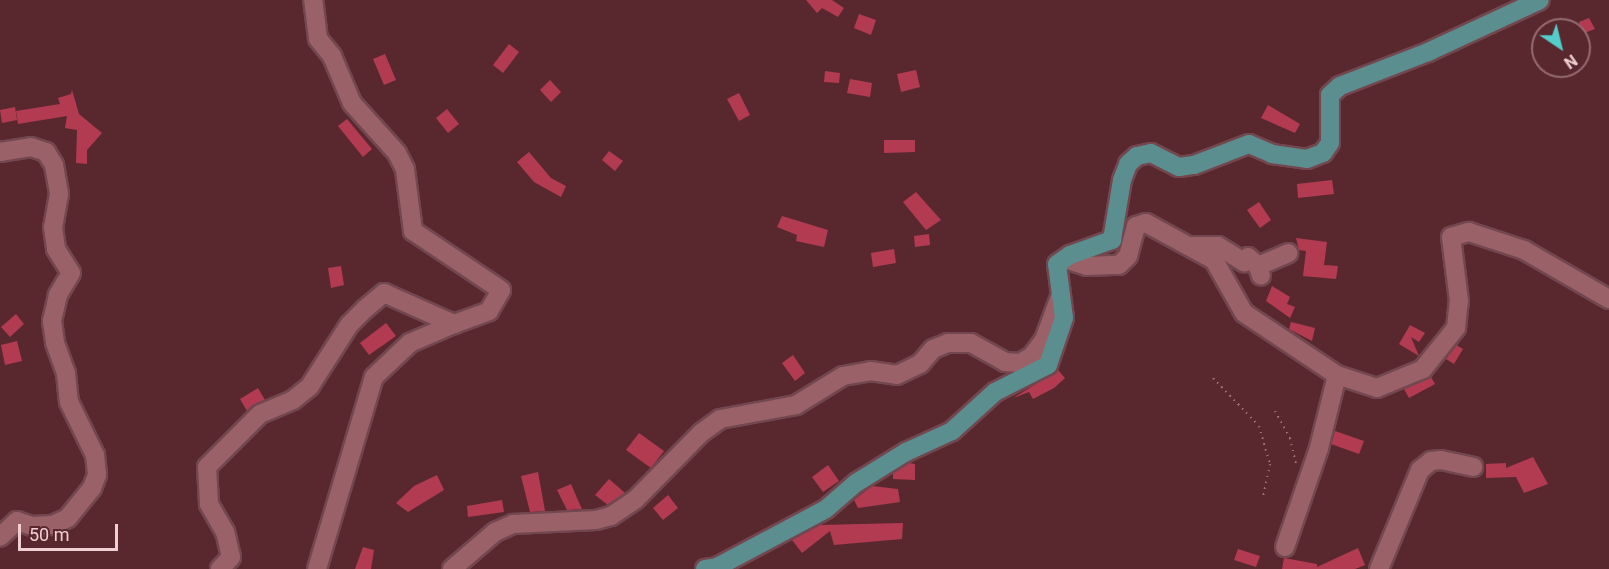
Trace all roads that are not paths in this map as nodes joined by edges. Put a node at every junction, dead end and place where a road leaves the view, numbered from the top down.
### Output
1 (313, 0) edge
2 (1540, 0) edge
3 (0, 152) edge
4 (1192, 246) junction
5 (1288, 254) dead end
6 (1065, 259) junction
7 (1060, 297) junction
8 (1609, 299) edge
9 (454, 324) junction
10 (1337, 375) junction
11 (1473, 468) dead end
12 (0, 537) edge
13 (1286, 547) dead end
14 (220, 569) edge
15 (317, 569) edge
16 (452, 569) edge
17 (705, 569) edge
18 (1379, 569) edge

1 - 9 street
2 - 6 main road
3 - 12 street
4 - 5 street
4 - 6 street
4 - 10 street
6 - 7 main road
7 - 16 street
7 - 17 main road
8 - 10 street
9 - 14 street
9 - 15 street
10 - 13 street
11 - 18 street

